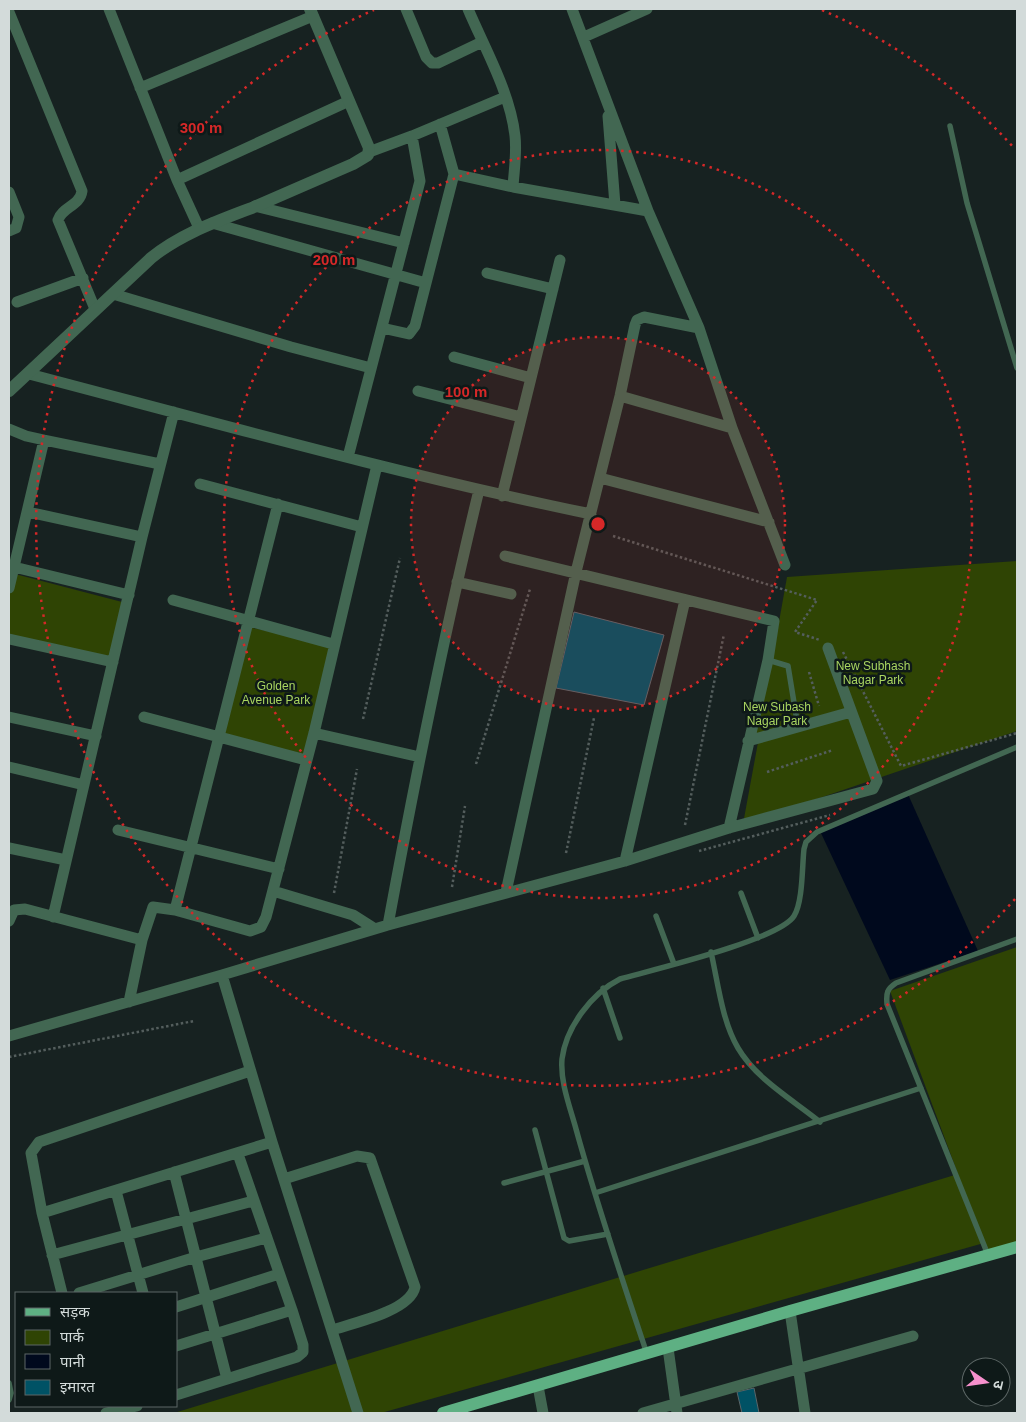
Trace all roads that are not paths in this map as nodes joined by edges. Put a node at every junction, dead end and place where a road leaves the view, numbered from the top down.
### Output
1 (109, 9) edge
2 (406, 9) edge
3 (468, 9) edge
4 (572, 9) edge
5 (648, 9) edge
6 (9, 12) edge
7 (311, 12) edge
8 (584, 36) junction
9 (482, 42) junction
10 (140, 88) junction
11 (505, 97) junction
12 (349, 101) junction
13 (607, 104) junction
14 (440, 124) junction
15 (950, 126) dead end
16 (412, 136) junction
17 (369, 152) junction
18 (454, 174) junction
19 (177, 180) junction
20 (513, 187) junction
21 (9, 192) edge
22 (615, 205) junction
23 (255, 206) junction
24 (648, 211) junction
25 (212, 223) junction
26 (199, 228) junction
27 (9, 231) edge
28 (404, 244) junction
29 (560, 260) dead end
30 (487, 273) dead end
31 (396, 275) junction
32 (83, 278) junction
33 (426, 283) junction
34 (553, 289) junction
35 (113, 294) junction
36 (17, 302) dead end
37 (95, 309) junction
38 (382, 328) junction
39 (699, 328) junction
40 (454, 357) dead end
41 (371, 368) junction
42 (1017, 368) edge
43 (29, 374) junction
44 (531, 378) junction
45 (10, 386) edge
46 (418, 391) dead end
47 (620, 396) junction
48 (174, 412) junction
49 (521, 417) junction
50 (732, 428) junction
51 (9, 429) edge
52 (44, 440) junction
53 (348, 457) junction
54 (160, 464) junction
55 (377, 465) junction
56 (600, 478) junction
57 (200, 484) dead end
58 (479, 490) junction
59 (502, 496) junction
60 (278, 504) junction
61 (28, 512) junction
62 (591, 514) junction
63 (769, 522) junction
64 (362, 527) junction
65 (142, 537) junction
66 (505, 556) dead end
67 (785, 565) dead end
68 (14, 566) junction
69 (576, 572) junction
70 (457, 582) junction
71 (9, 588) edge
72 (511, 594) dead end
73 (129, 595) junction
74 (173, 600) dead end
75 (684, 600) junction
76 (249, 621) junction
77 (9, 639) edge
78 (333, 644) junction
79 (828, 648) dead end
80 (768, 660) junction
81 (114, 662) junction
82 (851, 712) junction
83 (9, 717) edge
84 (144, 717) dead end
85 (798, 727) junction
86 (314, 733) junction
87 (96, 736) junction
88 (218, 737) junction
89 (748, 741) junction
90 (1017, 747) edge
91 (420, 757) junction
92 (306, 760) junction
93 (9, 767) edge
94 (84, 785) junction
95 (729, 828) junction
96 (118, 830) dead end
97 (9, 848) edge
98 (191, 848) junction
99 (66, 860) junction
100 (625, 861) junction
101 (279, 869) junction
102 (273, 891) junction
103 (506, 892) junction
104 (741, 893) dead end
105 (175, 910) junction
106 (656, 916) dead end
107 (53, 917) junction
108 (9, 921) edge
109 (388, 924) junction
110 (375, 929) junction
111 (758, 938) junction
112 (142, 940) junction
113 (1017, 940) edge
114 (711, 952) junction
115 (674, 964) junction
116 (222, 975) junction
117 (603, 988) junction
118 (129, 1002) junction
119 (9, 1036) edge
120 (620, 1038) dead end
121 (250, 1070) junction
122 (921, 1088) junction
123 (820, 1122) junction
124 (535, 1130) dead end
125 (272, 1142) junction
126 (238, 1154) junction
127 (585, 1160) junction
128 (547, 1171) junction
129 (174, 1172) junction
130 (284, 1179) junction
131 (504, 1183) dead end
132 (116, 1191) junction
133 (595, 1193) junction
134 (253, 1200) junction
135 (42, 1213) junction
136 (186, 1218) junction
137 (608, 1234) junction
138 (128, 1235) junction
139 (266, 1238) junction
140 (1017, 1247) edge
141 (52, 1255) junction
142 (988, 1255) junction
143 (196, 1256) junction
144 (279, 1274) junction
145 (138, 1275) junction
146 (62, 1292) edge
147 (82, 1292) edge
148 (144, 1292) edge
149 (206, 1297) junction
150 (178, 1306) edge
151 (292, 1310) junction
152 (790, 1311) junction
153 (332, 1330) junction
154 (217, 1334) junction
155 (913, 1336) dead end
156 (178, 1345) edge
157 (668, 1348) junction
158 (646, 1354) junction
159 (800, 1367) junction
160 (227, 1379) junction
161 (9, 1383) edge
162 (538, 1386) junction
163 (178, 1393) edge
164 (9, 1400) edge
165 (133, 1407) edge
166 (676, 1408) edge
167 (105, 1413) edge
168 (358, 1413) edge
169 (443, 1413) edge
170 (543, 1413) edge
171 (643, 1413) edge
172 (805, 1413) edge

1 - 10 street
2 - 9 street
3 - 9 street
4 - 8 street
5 - 8 street
6 - 32 street
7 - 10 street
7 - 12 street
8 - 13 street
9 - 11 street
10 - 19 street
11 - 14 street
11 - 20 street
12 - 17 street
12 - 19 street
13 - 22 street
13 - 24 street
14 - 16 street
14 - 18 street
15 - 42 lane
16 - 17 street
16 - 28 street
17 - 23 street
18 - 20 street
18 - 33 street
19 - 26 street
20 - 22 street
21 - 27 street
22 - 24 street
23 - 25 street
23 - 28 street
24 - 39 street
25 - 26 street
25 - 31 street
26 - 35 street
28 - 31 street
29 - 34 street
30 - 34 street
31 - 33 street
31 - 38 street
32 - 36 street
32 - 37 street
33 - 38 street
34 - 44 street
35 - 37 street
35 - 41 street
37 - 43 street
38 - 41 street
39 - 47 street
39 - 50 street
40 - 44 street
41 - 53 street
43 - 45 street
43 - 48 street
44 - 49 street
46 - 49 street
47 - 50 street
47 - 56 street
48 - 53 street
48 - 54 street
49 - 59 street
50 - 63 street
51 - 52 street
52 - 54 street
52 - 61 street
53 - 55 street
54 - 65 street
55 - 58 street
55 - 64 street
56 - 62 street
56 - 63 street
57 - 60 street
58 - 59 street
58 - 70 street
59 - 62 street
60 - 64 street
60 - 76 street
61 - 65 street
61 - 68 street
62 - 69 street
63 - 67 street
64 - 78 street
65 - 73 street
66 - 69 street
68 - 71 street
68 - 73 street
69 - 75 street
69 - 103 street
70 - 72 street
70 - 91 street
73 - 81 street
74 - 76 street
75 - 80 street
75 - 100 street
76 - 78 street
76 - 88 street
77 - 81 street
78 - 86 street
79 - 82 street
80 - 85 lane
80 - 89 street
81 - 87 street
82 - 85 street
82 - 95 street
83 - 87 street
84 - 88 street
85 - 89 street
86 - 91 street
86 - 92 street
87 - 94 street
88 - 92 street
88 - 98 street
89 - 95 street
90 - 111 lane
91 - 109 street
92 - 101 street
93 - 94 street
94 - 99 street
95 - 100 street
96 - 98 street
97 - 99 street
98 - 101 street
98 - 105 street
99 - 107 street
100 - 103 street
101 - 102 street
102 - 105 street
102 - 110 street
103 - 109 street
104 - 111 lane
105 - 112 street
106 - 115 lane
107 - 108 street
107 - 112 street
109 - 110 street
110 - 116 street
111 - 114 lane
112 - 118 street
113 - 122 lane
114 - 115 lane
114 - 123 lane
115 - 117 lane
116 - 118 street
116 - 121 street
117 - 120 lane
117 - 127 lane
118 - 119 street
121 - 125 street
121 - 135 street
122 - 123 lane
122 - 142 lane
123 - 133 lane
124 - 128 lane
125 - 126 street
125 - 130 street
126 - 129 street
126 - 134 street
127 - 128 lane
127 - 133 lane
128 - 131 lane
128 - 137 lane
129 - 132 street
129 - 136 street
130 - 153 street
130 - 153 street
132 - 135 street
132 - 138 street
133 - 137 lane
134 - 136 street
134 - 139 street
135 - 141 street
136 - 138 street
136 - 143 street
137 - 158 lane
138 - 141 street
138 - 145 street
139 - 143 street
139 - 144 street
140 - 142 main road
141 - 146 street
142 - 152 main road
143 - 145 street
143 - 149 street
144 - 149 street
144 - 151 street
145 - 147 street
145 - 148 street
149 - 150 street
149 - 154 street
151 - 154 street
151 - 160 street
152 - 157 main road
152 - 159 street
153 - 168 street
154 - 156 street
154 - 160 street
155 - 159 street
157 - 158 main road
157 - 166 street
158 - 162 main road
159 - 166 street
159 - 172 street
160 - 163 street
161 - 164 lane
162 - 169 main road
162 - 170 street
165 - 167 street
166 - 171 street

